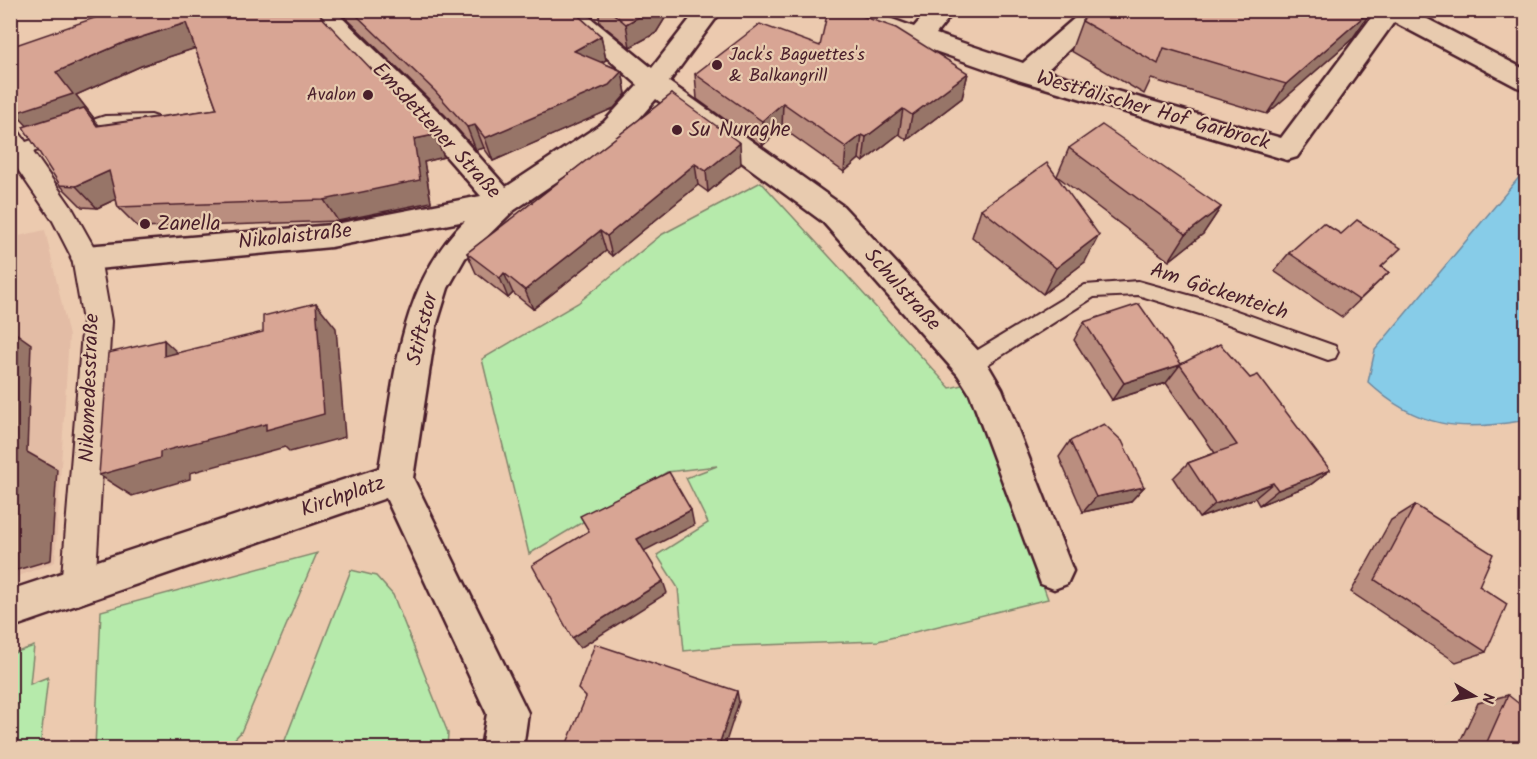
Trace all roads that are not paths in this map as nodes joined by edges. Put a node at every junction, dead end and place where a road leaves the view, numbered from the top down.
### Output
1 (319, 10) edge
2 (566, 10) edge
3 (710, 10) edge
4 (841, 10) edge
5 (943, 10) edge
6 (1099, 10) edge
7 (1390, 10) edge
8 (918, 38) junction
9 (1027, 74) junction
10 (1527, 81) edge
11 (654, 84) junction
12 (171, 121) edge
13 (15, 144) edge
14 (503, 203) junction
15 (86, 258) junction
16 (1328, 352) dead end
17 (970, 365) junction
18 (395, 479) junction
19 (1053, 571) dead end
20 (78, 588) junction
21 (10, 609) edge
22 (502, 748) edge

1 - 14 street, Emsdettener Straße
2 - 11 street, Schulstraße
3 - 11 street, Emsdettener Straße
4 - 8 street, Westfälischer Hof Garbrock
5 - 8 street
6 - 9 street, Westfälischer Hof Garbrock
7 - 9 street, Westfälischer Hof Garbrock
7 - 10 street
8 - 9 street, Westfälischer Hof Garbrock
11 - 14 street, Emsdettener Straße
11 - 17 street, Schulstraße
12 - 13 lane
13 - 15 street, Nikomedesstraße
14 - 15 street, Nikolaistraße
14 - 18 street, Stiftstor
15 - 20 street, Nikomedesstraße
16 - 17 lane, Am Göckenteich
17 - 19 street, Schulstraße
18 - 20 street, Kirchplatz
18 - 22 street, Kirchplatz
20 - 21 street, Kirchplatz

